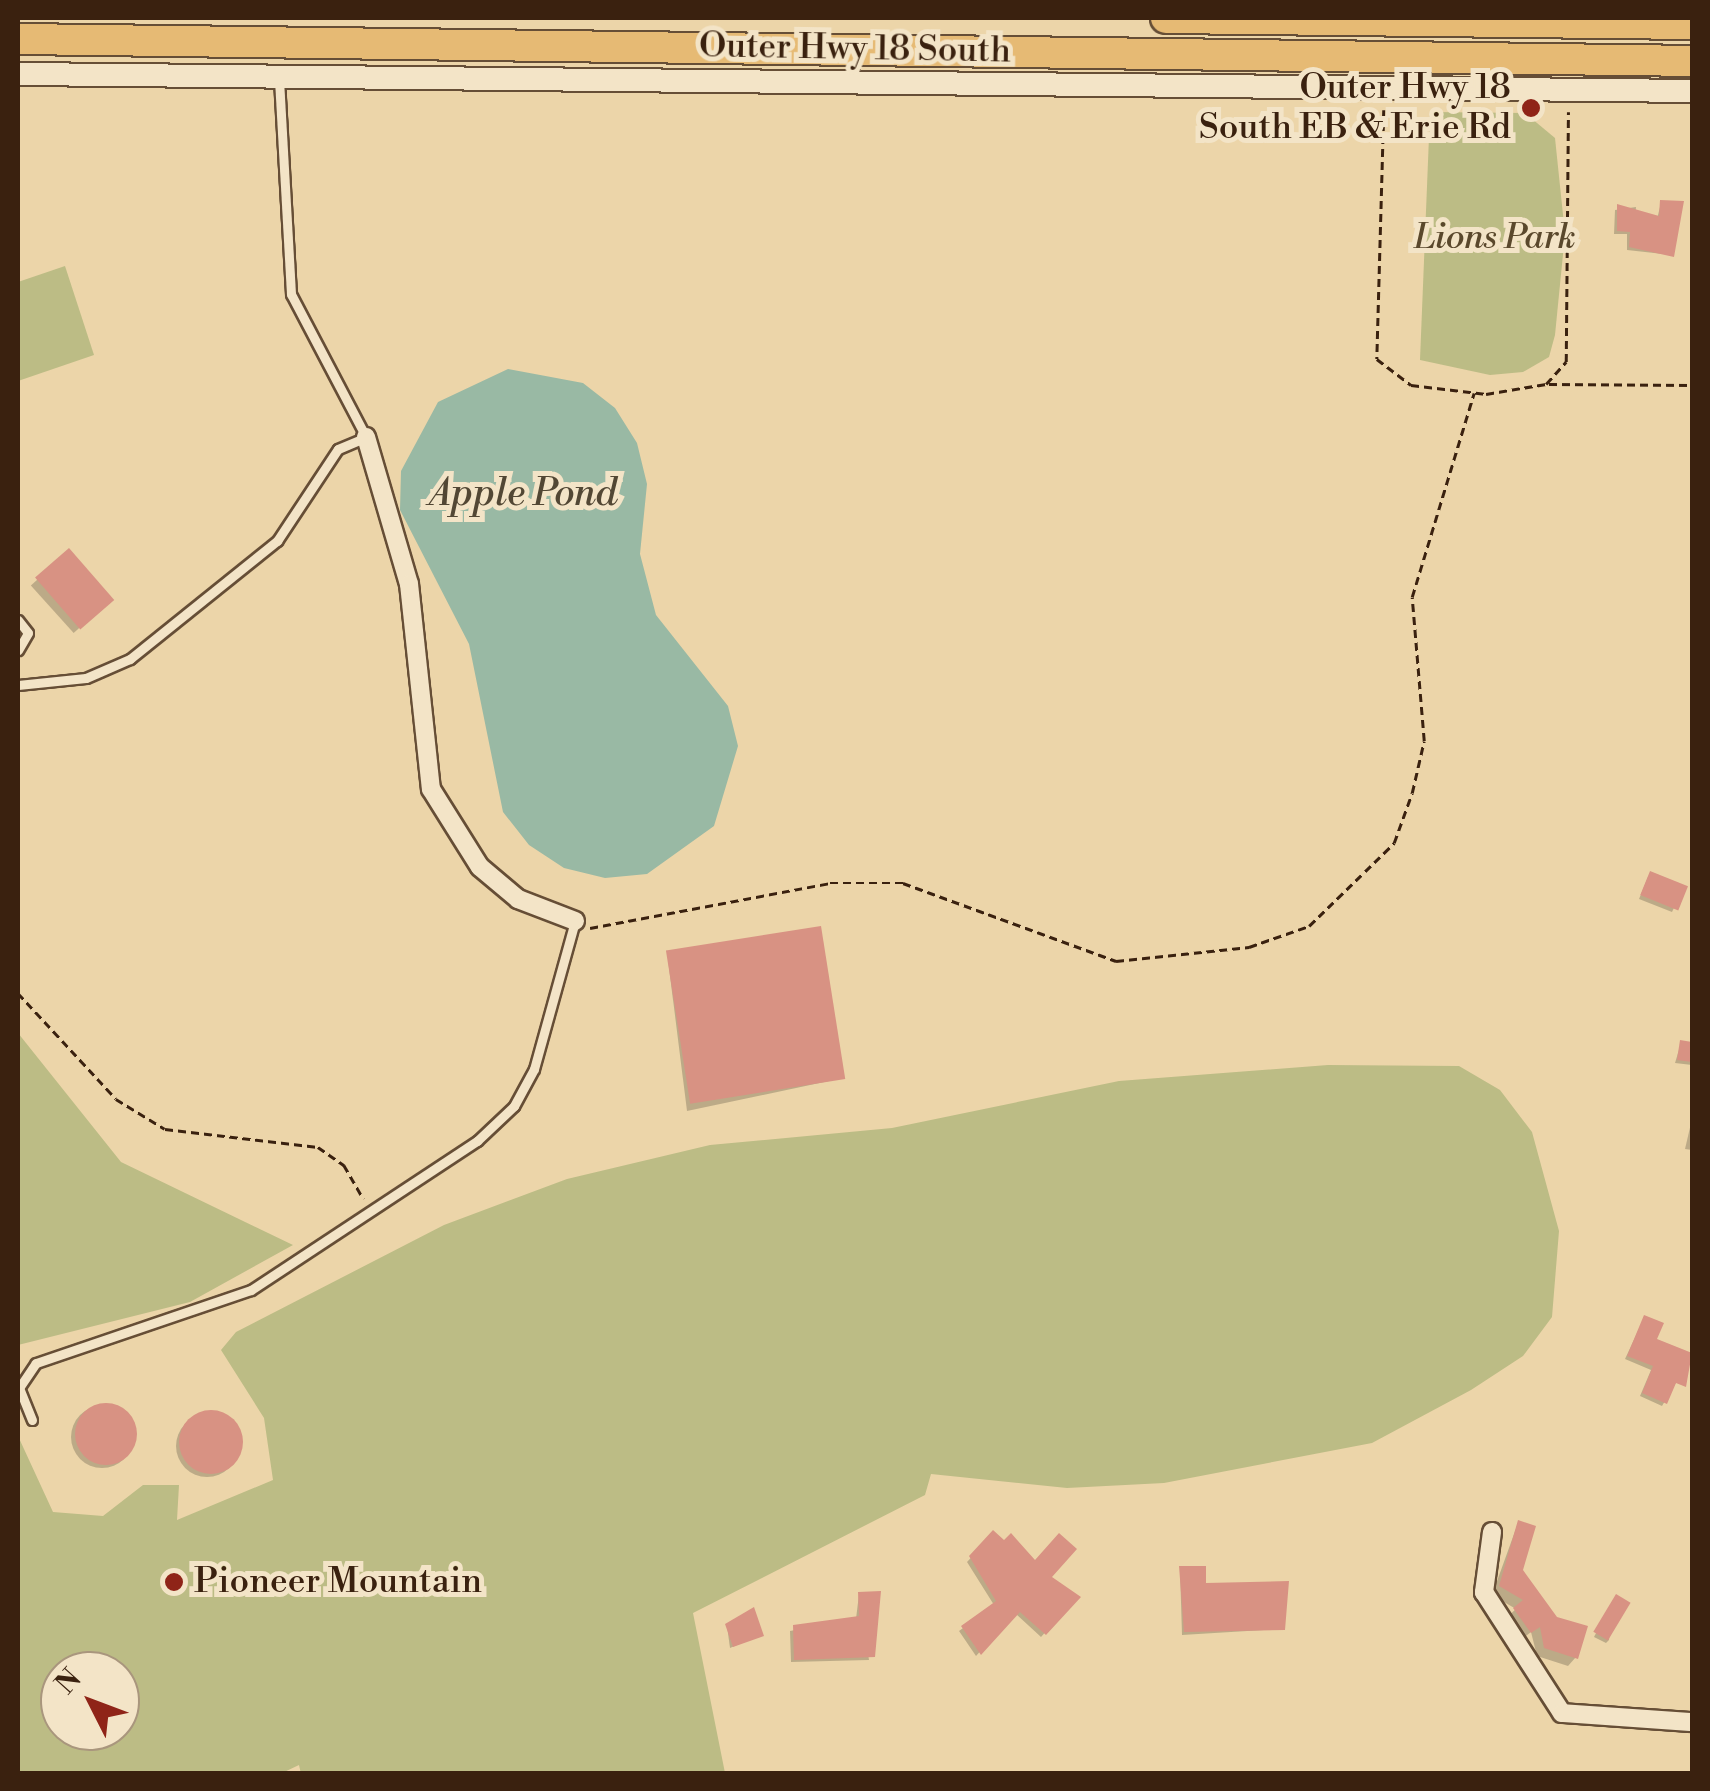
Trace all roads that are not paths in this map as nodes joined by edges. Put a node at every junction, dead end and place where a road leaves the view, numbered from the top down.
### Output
1 (1166, 18) edge
2 (1692, 24) edge
3 (18, 40) edge
4 (1692, 61) edge
5 (18, 74) edge
6 (279, 76) junction
7 (1692, 91) edge
8 (366, 436) junction
9 (18, 620) edge
10 (18, 650) edge
11 (18, 685) edge
12 (575, 921) joint
13 (32, 1420) dead end
14 (1492, 1532) dead end
15 (1692, 1722) edge

1 - 2 main road
3 - 4 main road
5 - 6 street, Outer Hwy 18 South
6 - 7 street, Outer Hwy 18 South
6 - 8 lane
8 - 11 lane
8 - 12 street
9 - 10 lane
12 - 13 lane
14 - 15 street

